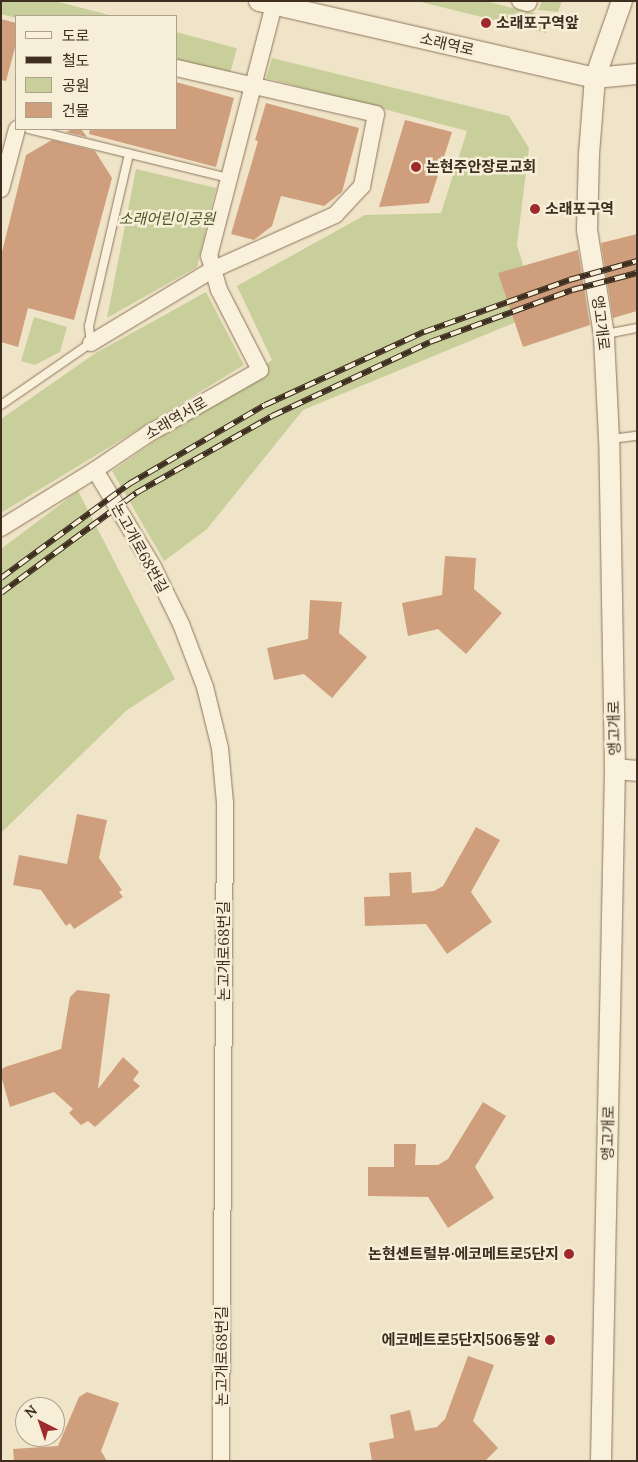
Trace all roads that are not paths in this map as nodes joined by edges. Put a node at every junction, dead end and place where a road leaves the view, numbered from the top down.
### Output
1 (520, 1) edge
2 (529, 1) edge
3 (622, 1) edge
4 (269, 2) edge
5 (178, 68) edge
6 (637, 74) edge
7 (595, 78) junction
8 (251, 86) junction
9 (17, 130) edge
10 (33, 130) edge
11 (128, 154) junction
12 (229, 178) junction
13 (1, 189) edge
14 (212, 270) junction
15 (637, 328) edge
16 (604, 335) junction
17 (90, 343) junction
18 (1, 405) edge
19 (637, 436) edge
20 (609, 440) junction
21 (95, 470) junction
22 (1, 528) edge
23 (615, 769) junction
24 (637, 770) edge
25 (221, 1461) edge
26 (601, 1461) edge

1 - 2 street
3 - 7 street, 앵고개로
4 - 7 street, 소래역로
4 - 8 street, 소래역서로
5 - 8 street
6 - 7 street, 소래역로
7 - 16 street, 앵고개로
8 - 12 street, 소래역서로
8 - 14 street
9 - 13 street
10 - 11 lane
11 - 12 lane
11 - 17 lane
12 - 14 street, 소래역서로
14 - 17 street
14 - 21 street, 소래역서로
15 - 16 lane
16 - 20 street, 앵고개로
17 - 18 lane
19 - 20 lane
20 - 23 street, 앵고개로
21 - 22 street, 소래역서로
21 - 25 street, 논고개로68번길
23 - 24 street
23 - 26 street, 앵고개로

